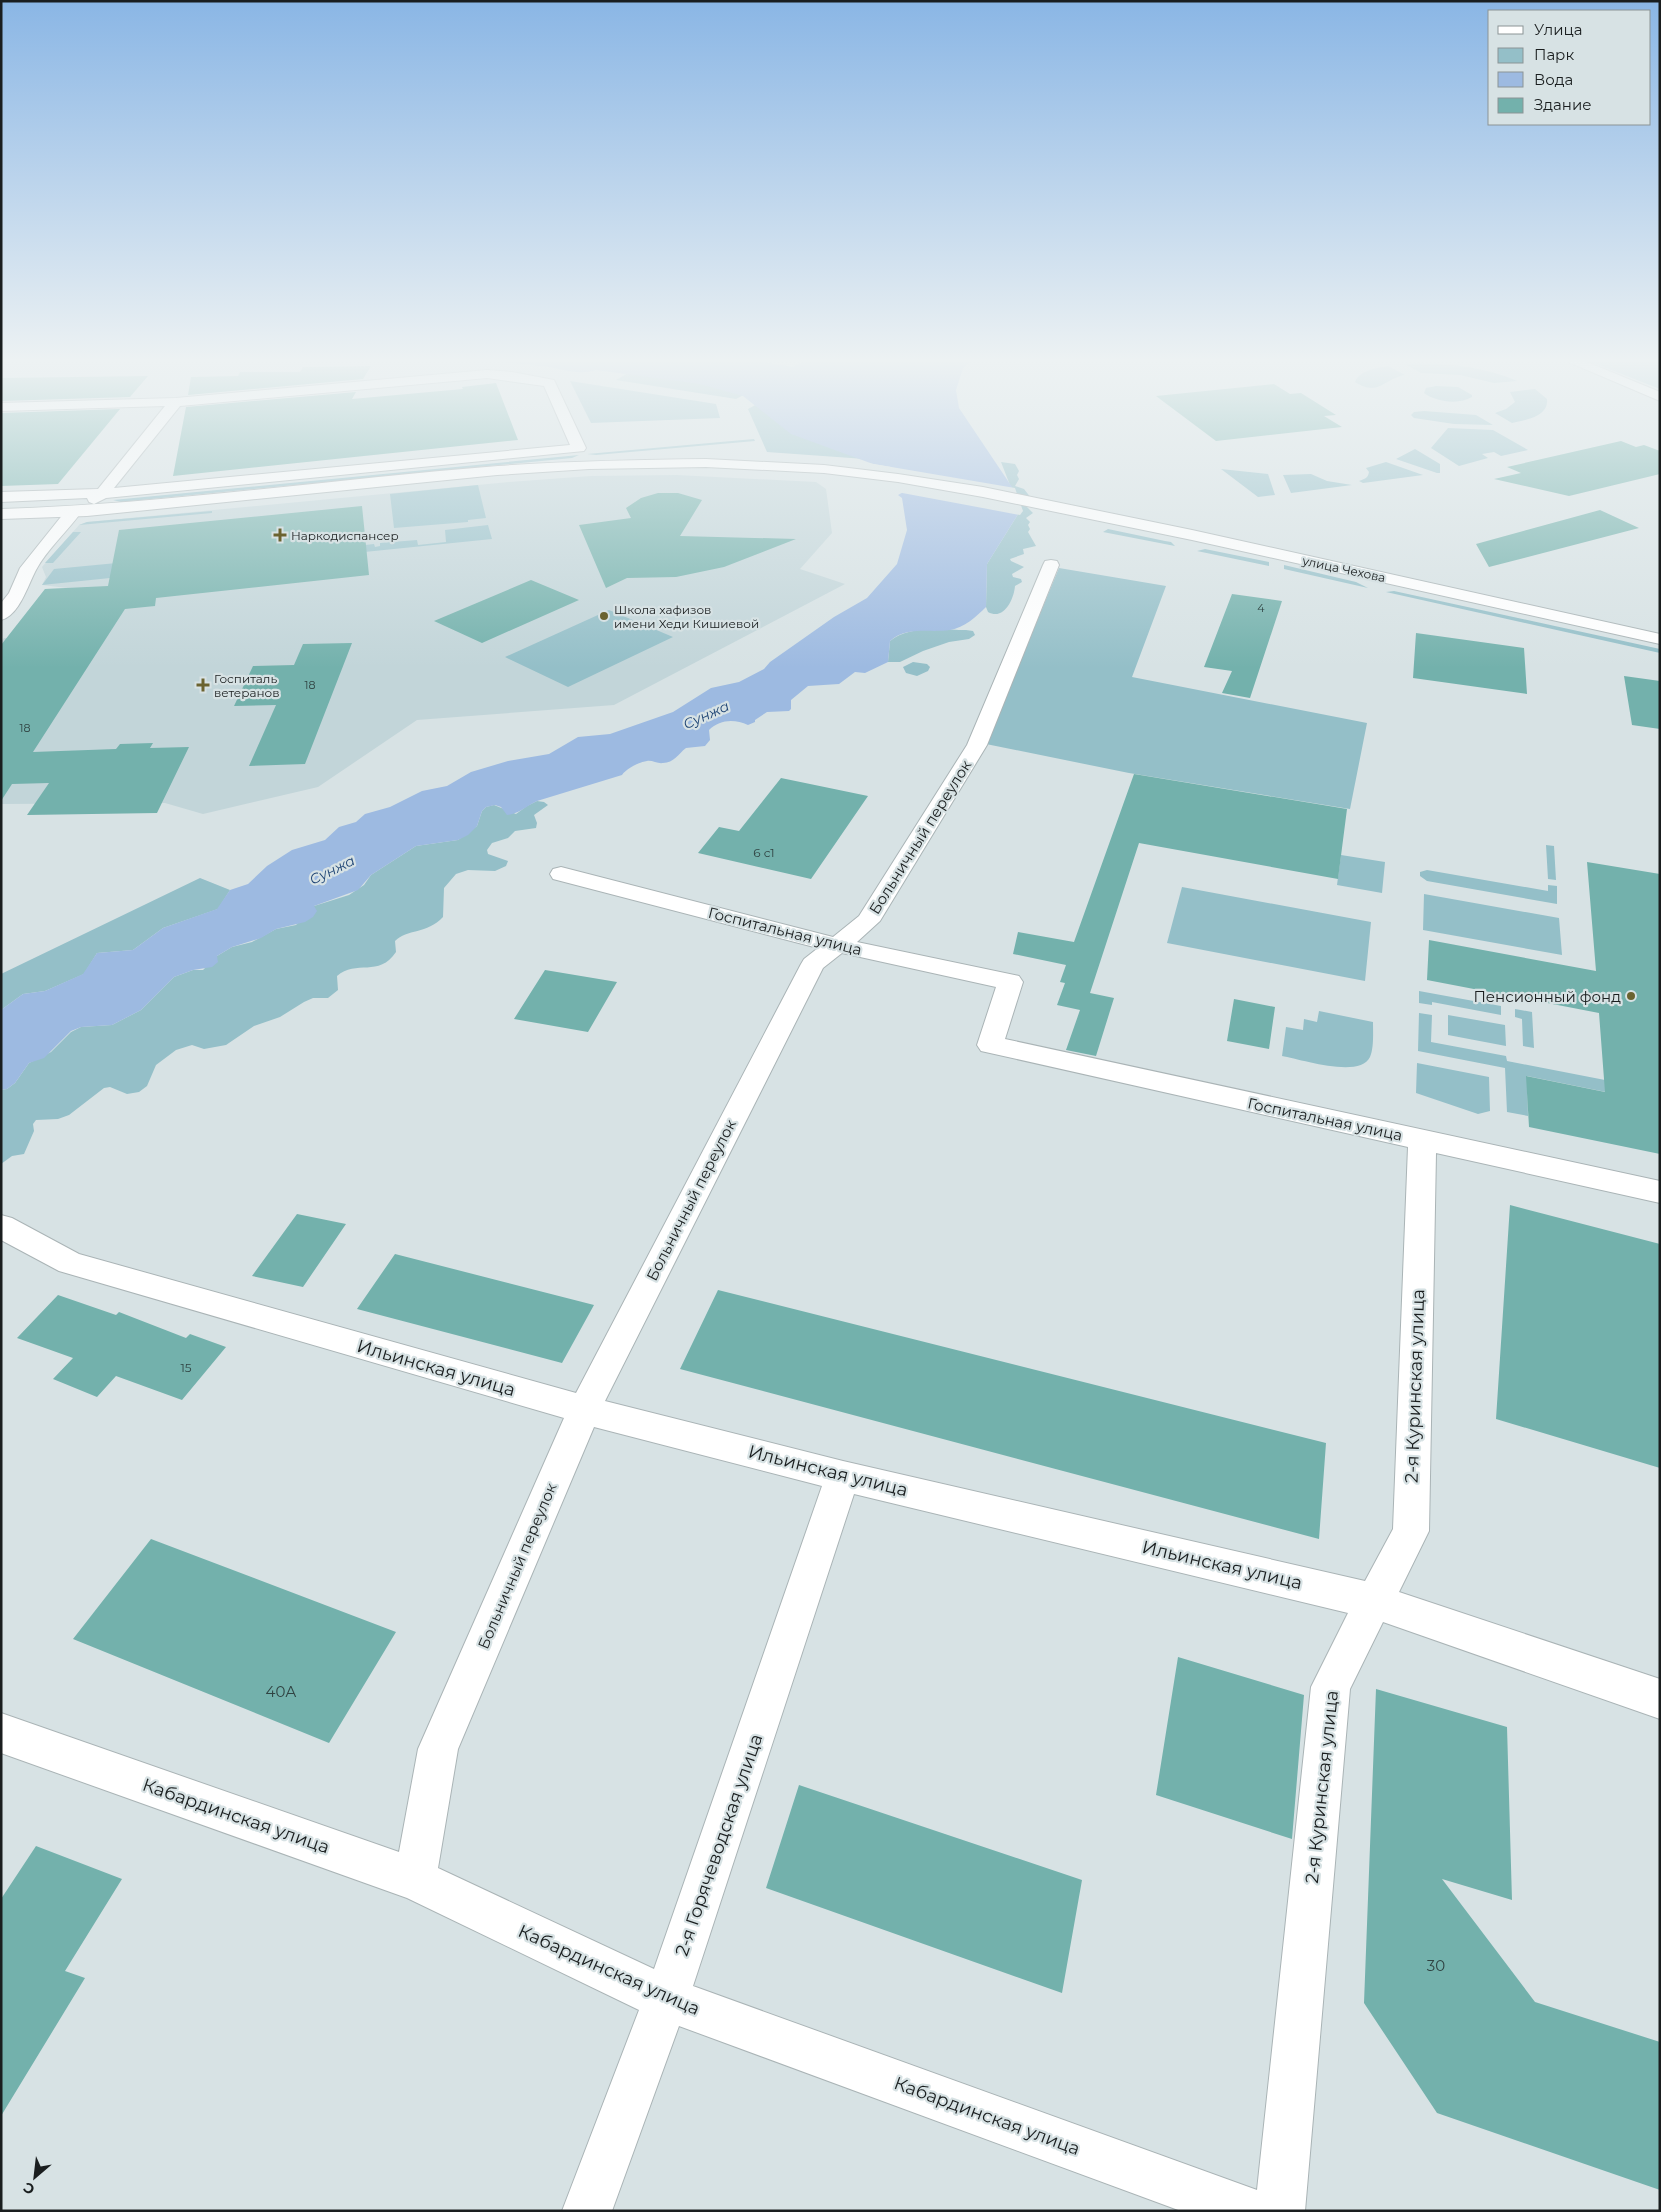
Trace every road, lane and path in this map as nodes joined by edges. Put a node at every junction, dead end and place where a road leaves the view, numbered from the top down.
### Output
1 (128, 461) edge
2 (446, 461) edge
3 (587, 461) edge
4 (589, 465) junction
5 (102, 493) junction
6 (1, 496) edge
7 (80, 511) junction
8 (1, 514) edge
9 (1051, 565) dead end
10 (1, 615) edge
11 (1660, 638) edge
12 (561, 874) dead end
13 (837, 945) junction
14 (1422, 1140) junction
15 (1660, 1192) edge
16 (1, 1226) edge
17 (584, 1410) junction
18 (843, 1476) junction
19 (1374, 1600) junction
20 (1660, 1699) edge
21 (1, 1733) edge
22 (415, 1880) junction
23 (666, 2000) junction
24 (587, 2211) edge
25 (1249, 2211) edge
26 (1280, 2211) edge

1 - 5 street
2 - 5 street
3 - 4 street
4 - 7 street, улица Чехова
4 - 11 street, улица Чехова
5 - 6 street
5 - 7 street
7 - 8 street, улица Чехова
7 - 10 street
9 - 13 street, Больничный переулок
12 - 13 street, Госпитальная улица
13 - 14 street, Госпитальная улица
13 - 17 street, Больничный переулок
14 - 15 street, Госпитальная улица
14 - 19 street, 2-я Куринская улица
16 - 17 street, Ильинская улица
17 - 18 street, Ильинская улица
17 - 22 street, Больничный переулок
18 - 19 street, Ильинская улица
18 - 23 street, 2-я Горячеводская улица
19 - 20 street, Ильинская улица
19 - 26 street, 2-я Куринская улица
21 - 22 street, Кабардинская улица
22 - 23 street, Кабардинская улица
23 - 24 street, 2-я Горячеводская улица
23 - 25 street, Кабардинская улица

